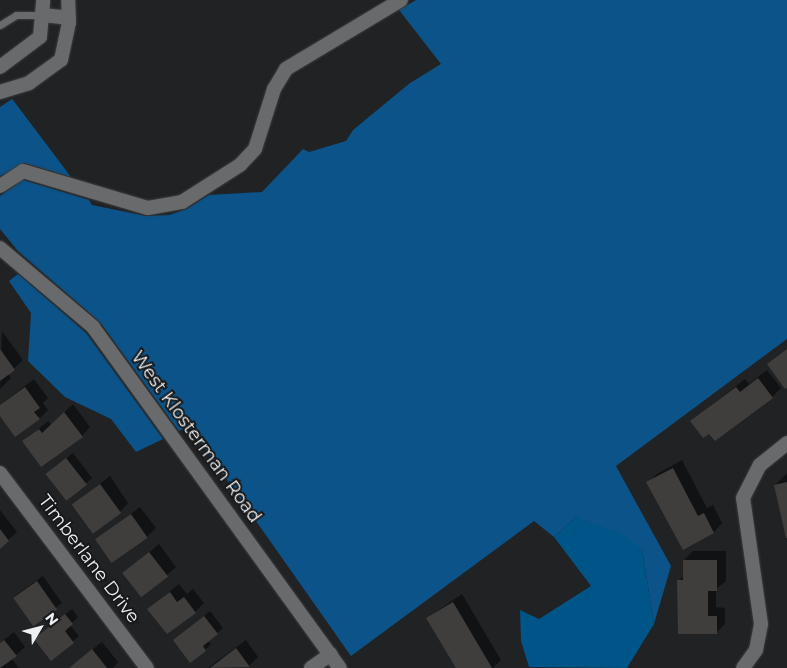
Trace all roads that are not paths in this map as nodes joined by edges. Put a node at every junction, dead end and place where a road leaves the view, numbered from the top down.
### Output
1 (43, 0) edge
2 (68, 0) edge
3 (401, 0) edge
4 (42, 15) junction
5 (69, 18) junction
6 (0, 25) edge
7 (0, 67) edge
8 (0, 92) edge
9 (0, 186) edge
10 (0, 248) edge
11 (787, 443) edge
12 (0, 474) edge
13 (331, 654) junction
14 (148, 668) edge
15 (311, 668) edge
16 (340, 668) edge
17 (743, 668) edge

1 - 4 street
2 - 5 street
3 - 9 street
4 - 5 street
4 - 6 lane
4 - 7 street
5 - 8 street
10 - 13 street, West Klosterman Road
11 - 17 street
12 - 14 street, Timberlane Drive
13 - 15 street
13 - 16 street, West Klosterman Road

